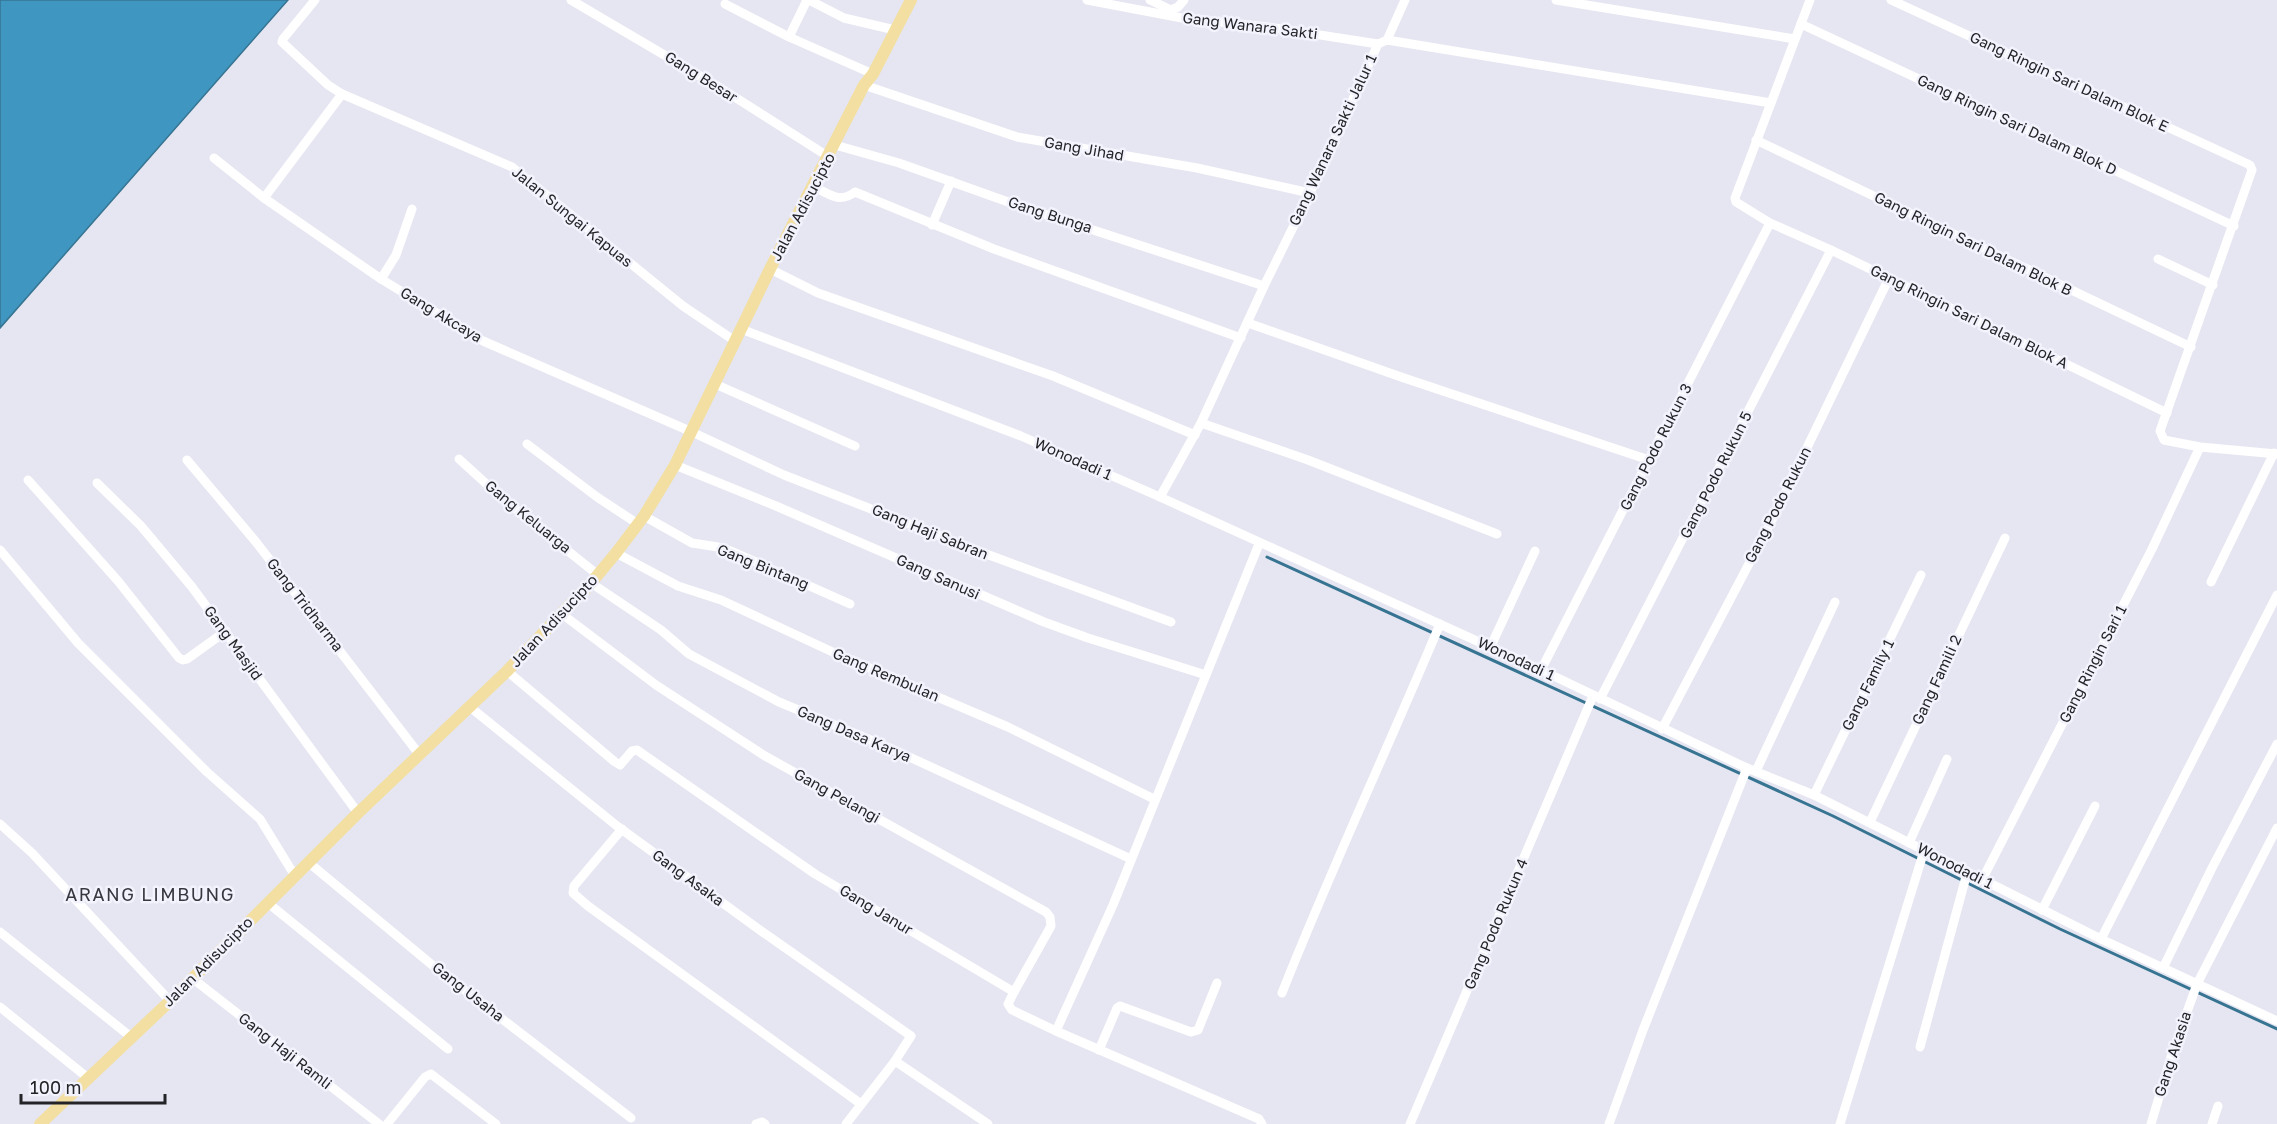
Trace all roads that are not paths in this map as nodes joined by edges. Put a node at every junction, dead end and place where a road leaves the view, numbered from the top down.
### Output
1 (315, 0) edge
2 (571, 0) edge
3 (808, 0) edge
4 (910, 0) edge
5 (1087, 0) edge
6 (1150, 0) edge
7 (1184, 0) edge
8 (1405, 0) edge
9 (1556, 0) edge
10 (1810, 0) edge
11 (1891, 0) edge
12 (725, 4) dead end
13 (1801, 24) junction
14 (895, 30) junction
15 (789, 38) junction
16 (1795, 39) junction
17 (1387, 40) junction
18 (1378, 44) junction
19 (873, 74) junction
20 (864, 85) junction
21 (342, 94) junction
22 (1771, 103) junction
23 (1756, 140) junction
24 (836, 145) junction
25 (829, 157) junction
26 (214, 158) dead end
27 (951, 181) junction
28 (814, 187) junction
29 (1310, 193) junction
30 (264, 198) junction
31 (412, 209) dead end
32 (1770, 222) junction
33 (932, 225) junction
34 (2234, 226) junction
35 (1831, 250) junction
36 (2158, 259) dead end
37 (770, 269) junction
38 (1889, 278) junction
39 (381, 279) junction
40 (2213, 285) junction
41 (1264, 286) junction
42 (1248, 323) junction
43 (741, 329) junction
44 (1241, 338) junction
45 (735, 341) junction
46 (2191, 347) junction
47 (715, 384) junction
48 (2167, 413) junction
49 (1201, 423) junction
50 (692, 432) junction
51 (1195, 435) junction
52 (527, 444) dead end
53 (855, 446) dead end
54 (2200, 447) junction
55 (2273, 457) edge
56 (459, 459) dead end
57 (187, 460) dead end
58 (1649, 460) junction
59 (675, 465) junction
60 (28, 480) dead end
61 (97, 483) dead end
62 (1160, 497) junction
63 (641, 520) junction
64 (1497, 534) dead end
65 (2006, 538) dead end
66 (1259, 544) junction
67 (0, 550) edge
68 (1536, 551) dead end
69 (616, 553) junction
70 (1921, 575) dead end
71 (595, 579) junction
72 (2211, 582) dead end
73 (2277, 595) edge
74 (1835, 602) dead end
75 (850, 604) dead end
76 (562, 614) junction
77 (1171, 622) dead end
78 (1440, 624) junction
79 (226, 631) junction
80 (1490, 648) junction
81 (1541, 670) junction
82 (507, 671) junction
83 (1206, 675) junction
84 (1595, 697) junction
85 (470, 707) junction
86 (1662, 729) junction
87 (2277, 744) edge
88 (420, 754) junction
89 (1947, 759) dead end
90 (1750, 769) junction
91 (1814, 795) junction
92 (1154, 799) junction
93 (2095, 806) dead end
94 (358, 813) junction
95 (1870, 822) junction
96 (0, 824) edge
97 (2277, 828) edge
98 (622, 830) junction
99 (1909, 843) junction
100 (1924, 852) junction
101 (1131, 859) junction
102 (308, 862) junction
103 (294, 876) junction
104 (1966, 878) junction
105 (1982, 880) junction
106 (268, 903) junction
107 (2042, 910) junction
108 (0, 932) edge
109 (2101, 939) junction
110 (2163, 968) junction
111 (192, 978) junction
112 (1217, 983) dead end
113 (2197, 984) junction
114 (1014, 992) junction
115 (1282, 993) dead end
116 (170, 1001) junction
117 (0, 1007) edge
118 (2277, 1021) edge
119 (1056, 1031) junction
120 (131, 1037) junction
121 (1920, 1047) dead end
122 (448, 1049) dead end
123 (1099, 1050) junction
124 (895, 1061) junction
125 (88, 1078) junction
126 (861, 1104) junction
127 (2218, 1107) dead end
128 (631, 1118) dead end
129 (40, 1124) edge
130 (379, 1124) edge
131 (387, 1124) edge
132 (496, 1124) edge
133 (756, 1124) edge
134 (765, 1124) edge
135 (846, 1124) edge
136 (988, 1124) edge
137 (1262, 1124) edge
138 (1410, 1124) edge
139 (1609, 1124) edge
140 (1840, 1124) edge
141 (2151, 1124) edge
142 (2212, 1124) edge

1 - 21 street, Jalan Sungai Kapuas
2 - 25 street, Gang Besar
3 - 14 street
3 - 15 street
4 - 14 main road, Jalan Adisucipto
5 - 18 street, Gang Wanara Sakti
6 - 7 street
8 - 17 street
9 - 16 street
10 - 13 street
11 - 34 street, Gang Ringin Sari Dalam Blok E
12 - 15 street
13 - 16 street
13 - 34 street, Gang Ringin Sari Dalam Blok D
14 - 19 main road, Jalan Adisucipto
15 - 19 street
16 - 22 street
17 - 18 street, Gang Wanara Sakti Jalur 1
17 - 22 street, Gang Wanara Sakti Jalur 1
18 - 29 street, Gang Wanara Sakti Jalur 1
19 - 20 main road, Jalan Adisucipto
20 - 24 main road, Jalan Adisucipto
20 - 29 street, Gang Jihad
21 - 30 street
21 - 45 street, Jalan Sungai Kapuas
22 - 23 street
23 - 32 street, Gang Ringin Sari Dalam Blok A
23 - 46 street, Gang Ringin Sari Dalam Blok B
24 - 25 main road, Jalan Adisucipto
24 - 27 street, Gang Bunga
25 - 28 main road, Jalan Adisucipto
26 - 30 street, Gang Akcaya
27 - 33 street
27 - 41 street, Gang Bunga
28 - 33 street
28 - 37 main road, Jalan Adisucipto
29 - 41 street, Gang Wanara Sakti Jalur 1
30 - 39 street, Gang Akcaya
31 - 39 street
32 - 35 street, Gang Ringin Sari Dalam Blok A
32 - 58 street, Gang Podo Rukun 3
33 - 44 street
34 - 40 street
35 - 38 street, Gang Ringin Sari Dalam Blok A
35 - 84 street, Gang Podo Rukun 5
36 - 40 street
37 - 43 main road, Jalan Adisucipto
37 - 51 street
38 - 48 street, Gang Ringin Sari Dalam Blok A
38 - 86 street, Gang Podo Rukun
39 - 50 street, Gang Akcaya
40 - 46 street
41 - 42 street, Gang Wanara Sakti Jalur 1
42 - 44 street, Gang Wanara Sakti Jalur 1
42 - 58 street
43 - 45 main road, Jalan Adisucipto
43 - 62 street, Wonodadi 1
44 - 49 street, Gang Wanara Sakti Jalur 1
45 - 47 main road, Jalan Adisucipto
46 - 48 street
47 - 50 main road, Jalan Adisucipto
47 - 53 street
48 - 54 street
49 - 51 street, Gang Wanara Sakti Jalur 1
49 - 64 street
50 - 59 main road, Jalan Adisucipto
50 - 77 street, Gang Haji Sabran
51 - 62 street, Gang Wanara Sakti Jalur 1
52 - 63 street, Gang Bintang
54 - 55 street
54 - 105 street, Gang Ringin Sari 1
55 - 72 street
56 - 71 street, Gang Keluarga
57 - 88 street, Gang Tridharma
58 - 81 street, Gang Podo Rukun 3
59 - 63 main road, Jalan Adisucipto
59 - 83 street, Gang Sanusi
60 - 79 street
61 - 79 street, Gang Masjid
62 - 66 street, Wonodadi 1
63 - 69 main road, Jalan Adisucipto
63 - 75 street, Gang Bintang
65 - 95 street, Gang Famili 2
66 - 78 street, Wonodadi 1
66 - 83 street
67 - 103 street
68 - 80 street
69 - 71 main road, Jalan Adisucipto
69 - 92 street, Gang Rembulan
70 - 91 street, Gang Family 1
71 - 76 main road, Jalan Adisucipto
71 - 101 street, Gang Dasa Karya
73 - 109 street
74 - 90 street
76 - 82 main road, Jalan Adisucipto
76 - 114 street, Gang Pelangi
78 - 80 street, Wonodadi 1
78 - 115 street
79 - 94 street, Gang Masjid
80 - 81 street, Wonodadi 1
81 - 84 street, Wonodadi 1
82 - 85 main road, Jalan Adisucipto
82 - 114 street, Gang Janur
83 - 92 street
84 - 86 street, Wonodadi 1
84 - 138 street, Gang Podo Rukun 4
85 - 88 main road, Jalan Adisucipto
85 - 98 street, Gang Asaka
86 - 90 street, Wonodadi 1
87 - 110 street
88 - 94 main road, Jalan Adisucipto
89 - 99 street
90 - 91 street, Wonodadi 1
90 - 139 street
91 - 95 street, Wonodadi 1
92 - 101 street
93 - 107 street
94 - 102 main road, Jalan Adisucipto
95 - 99 street, Wonodadi 1
96 - 116 street
97 - 113 street, Gang Akasia
98 - 124 street, Gang Asaka
98 - 126 street
99 - 100 street, Wonodadi 1
100 - 104 street, Wonodadi 1
100 - 140 street
101 - 119 street
102 - 103 main road, Jalan Adisucipto
102 - 128 street, Gang Usaha
103 - 106 main road, Jalan Adisucipto
104 - 105 street, Wonodadi 1
104 - 121 street
105 - 107 street, Wonodadi 1
106 - 111 main road, Jalan Adisucipto
106 - 122 street
107 - 109 street, Wonodadi 1
108 - 120 street
109 - 110 street, Wonodadi 1
110 - 113 street, Wonodadi 1
111 - 116 main road, Jalan Adisucipto
111 - 130 street, Gang Haji Ramli
112 - 123 street
113 - 118 street, Wonodadi 1
113 - 141 street, Gang Akasia
114 - 119 street
116 - 120 main road, Jalan Adisucipto
117 - 125 street
119 - 123 street
120 - 125 main road, Jalan Adisucipto
123 - 137 street
124 - 126 street
124 - 136 street
125 - 129 main road, Jalan Adisucipto
126 - 135 street
127 - 142 street
131 - 132 street
133 - 134 street

